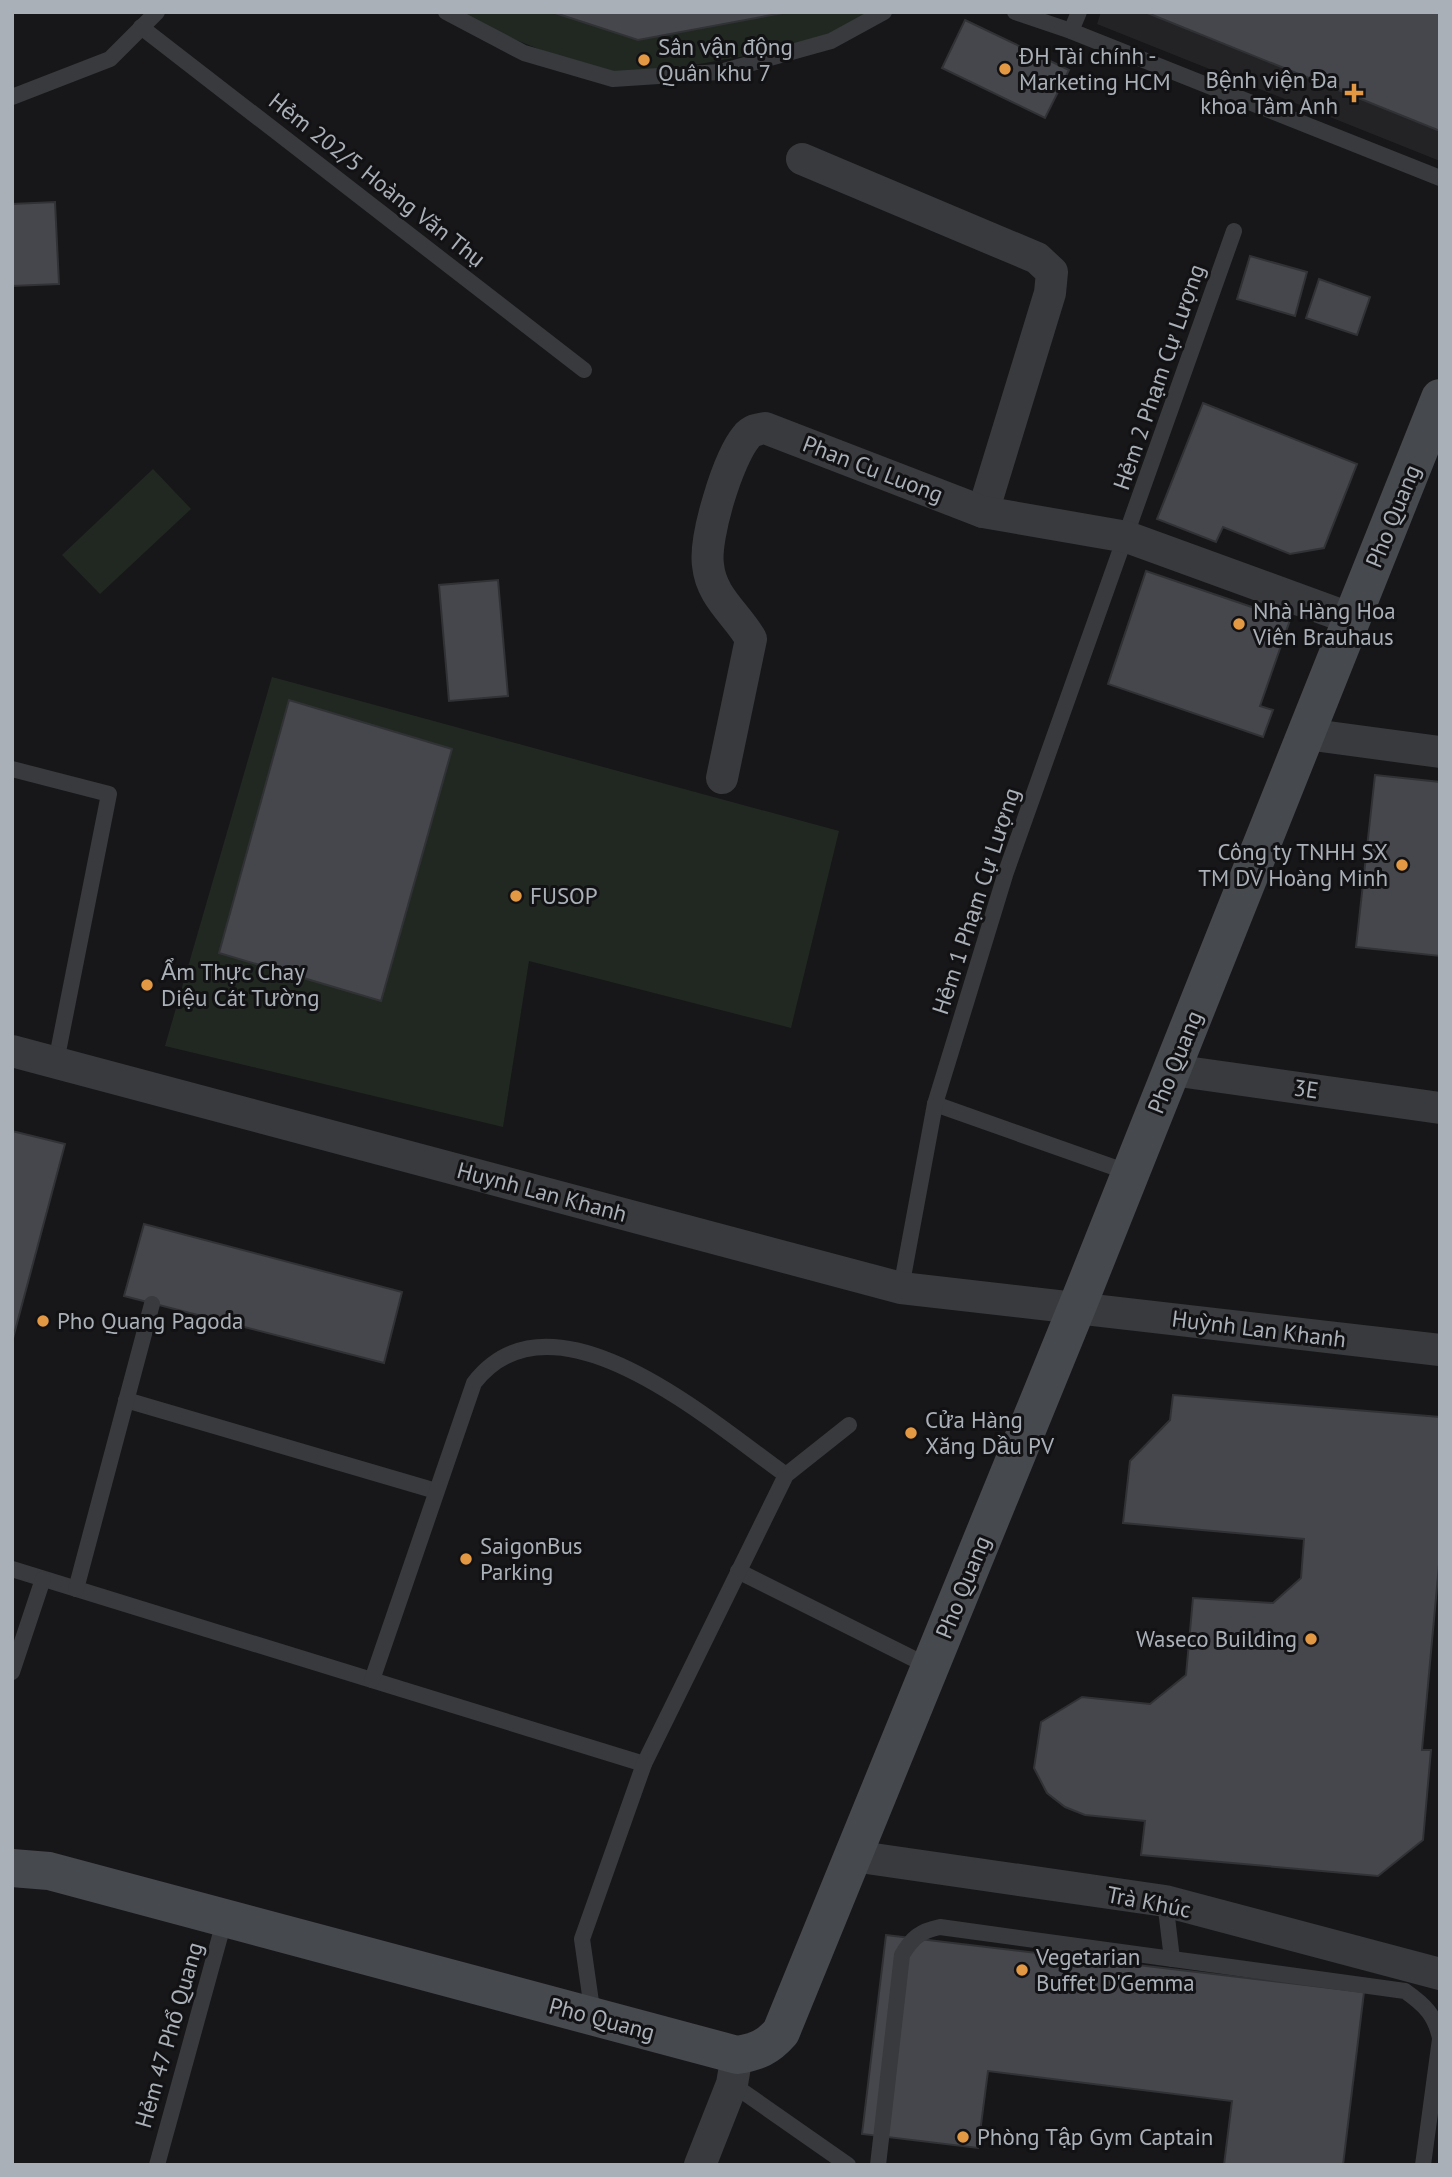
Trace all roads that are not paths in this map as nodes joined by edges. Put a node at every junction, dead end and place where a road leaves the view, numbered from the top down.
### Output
1 (157, 12) edge
2 (446, 12) edge
3 (884, 12) edge
4 (1015, 12) edge
5 (1079, 12) edge
6 (141, 27) junction
7 (1071, 31) junction
8 (12, 97) edge
9 (802, 159) dead end
10 (1440, 178) edge
11 (1234, 231) dead end
12 (584, 370) dead end
13 (1440, 398) edge
14 (1428, 458) edge
15 (983, 512) junction
16 (1127, 537) junction
17 (1352, 619) junction
18 (1306, 734) junction
19 (1440, 752) edge
20 (12, 769) edge
21 (722, 778) dead end
22 (12, 1051) edge
23 (56, 1062) junction
24 (1172, 1070) junction
25 (935, 1104) junction
26 (1440, 1108) edge
27 (1130, 1173) junction
28 (901, 1288) junction
29 (152, 1304) dead end
30 (1077, 1307) junction
31 (1440, 1350) edge
32 (126, 1400) junction
33 (849, 1425) dead end
34 (786, 1475) junction
35 (436, 1491) junction
36 (12, 1569) edge
37 (738, 1571) junction
38 (43, 1579) junction
39 (76, 1589) junction
40 (930, 1667) junction
41 (12, 1672) edge
42 (372, 1680) junction
43 (644, 1763) junction
44 (853, 1856) junction
45 (12, 1868) edge
46 (1165, 1902) junction
47 (225, 1918) junction
48 (1172, 1959) junction
49 (1440, 1974) edge
50 (593, 2016) junction
51 (1440, 2039) edge
52 (734, 2069) junction
53 (157, 2165) edge
54 (700, 2165) edge
55 (848, 2165) edge
56 (878, 2165) edge
57 (1423, 2165) edge

1 - 6 lane
2 - 3 lane
4 - 7 lane
5 - 7 lane
6 - 8 lane
6 - 12 lane, Hẻm 202/5 Hoàng Văn Thụ
7 - 10 lane
9 - 15 street
11 - 16 lane, Hẻm 2 Phạm Cự Lượng
13 - 14 main road, Pho Quang
14 - 17 main road, Pho Quang
15 - 16 street, Phan Cu Luong
15 - 21 street, Phan Cu Luong
16 - 17 street, Phan Cu Luong
16 - 25 lane, Hẻm 1 Phạm Cự Lượng
17 - 18 main road, Pho Quang
18 - 19 street
18 - 24 main road, Pho Quang
20 - 23 lane
22 - 23 street, Huynh Lan Khanh
23 - 28 street, Huynh Lan Khanh
24 - 26 street, 3E
24 - 27 main road, Pho Quang
25 - 27 lane
25 - 28 lane, Hẻm 1 Phạm Cự Lượng
27 - 30 main road, Pho Quang
28 - 30 street, Huynh Lan Khanh
29 - 32 lane
30 - 31 street, Huỳnh Lan Khanh
30 - 40 main road, Pho Quang
32 - 35 lane
32 - 39 lane
33 - 34 lane
34 - 35 lane
34 - 37 lane
35 - 42 lane
36 - 38 lane
37 - 40 lane
37 - 43 lane
38 - 39 lane
38 - 41 lane
39 - 42 lane
40 - 44 main road, Pho Quang
42 - 43 lane
43 - 50 lane
44 - 46 street, Trà Khúc
44 - 52 main road, Pho Quang
45 - 47 main road, Pho Quang
46 - 48 lane
46 - 49 street, Trà Khúc
47 - 50 main road, Pho Quang
47 - 53 lane, Hẻm 47 Phổ Quang
48 - 51 lane
48 - 56 lane
50 - 52 main road, Pho Quang
51 - 57 lane
52 - 54 street
52 - 55 lane

